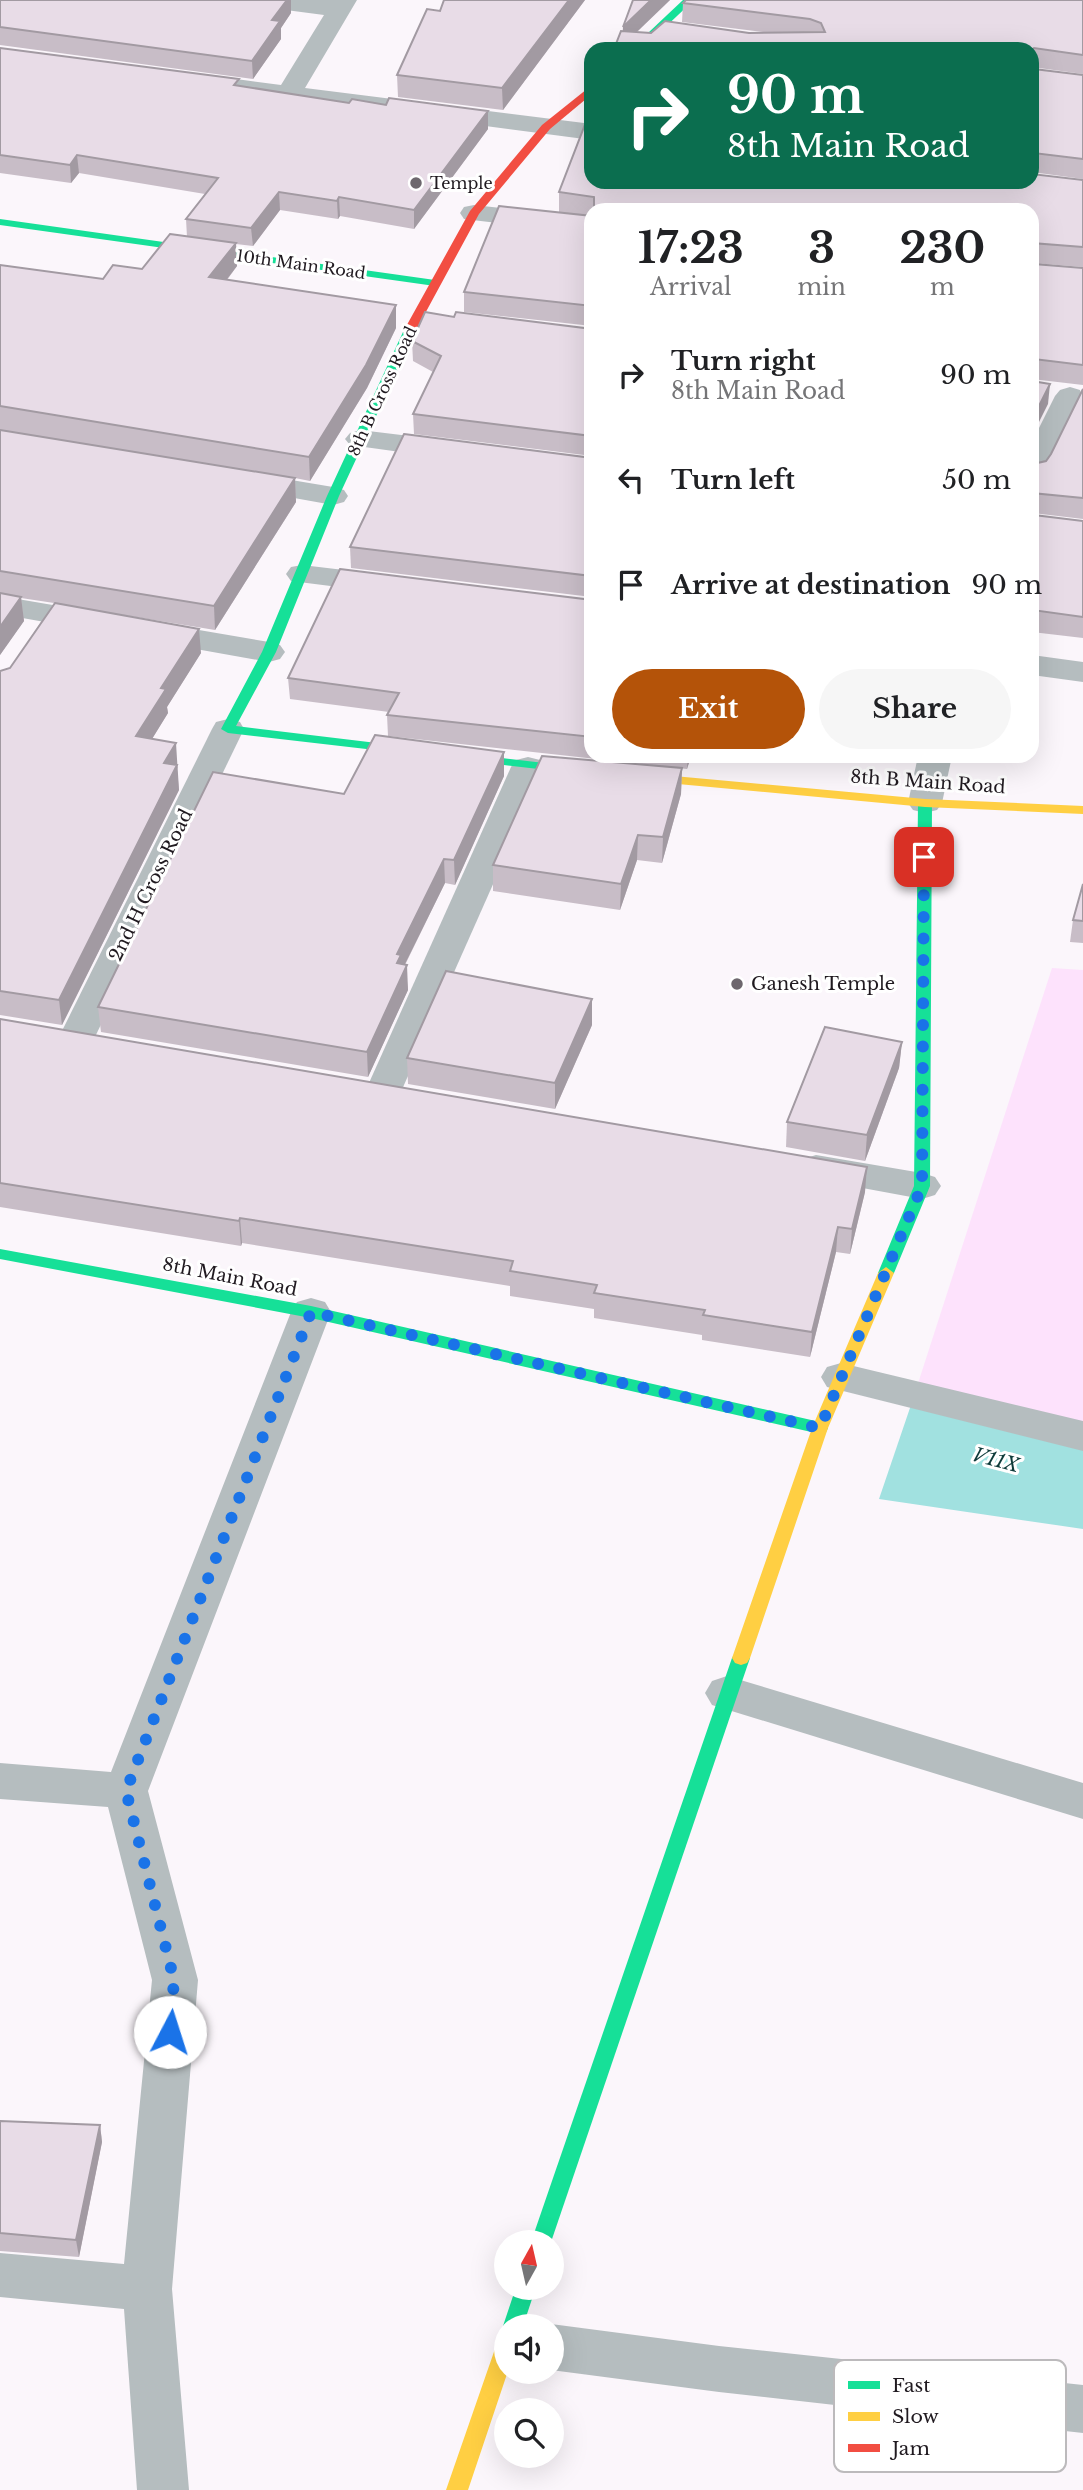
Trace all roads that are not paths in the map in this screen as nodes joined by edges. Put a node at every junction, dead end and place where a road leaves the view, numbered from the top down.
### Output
1 (264, 0) edge
2 (689, 0) edge
3 (342, 5) edge
4 (659, 30) junction
5 (686, 33) edge
6 (644, 42) edge
7 (206, 83) edge
8 (289, 94) junction
9 (584, 95) edge
10 (546, 127) junction
11 (584, 131) edge
12 (474, 213) junction
13 (0, 222) edge
14 (584, 225) edge
15 (436, 283) junction
16 (1066, 395) edge
17 (360, 439) junction
18 (482, 454) edge
19 (1039, 457) edge
20 (213, 476) edge
21 (333, 496) junction
22 (302, 574) junction
23 (412, 588) edge
24 (0, 605) edge
25 (48, 613) junction
26 (27, 644) edge
27 (269, 652) junction
28 (1039, 666) edge
29 (1083, 671) edge
30 (228, 729) junction
31 (934, 763) edge
32 (527, 767) junction
33 (925, 803) junction
34 (1083, 810) edge
35 (37, 1035) edge
36 (75, 1041) junction
37 (115, 1048) edge
38 (422, 1101) edge
39 (787, 1163) edge
40 (922, 1186) junction
41 (0, 1254) edge
42 (311, 1312) junction
43 (841, 1377) junction
44 (820, 1428) junction
45 (1083, 1436) edge
46 (727, 1693) junction
47 (0, 1781) edge
48 (126, 1791) junction
49 (1083, 1801) edge
50 (545, 2230) edge
51 (0, 2275) edge
52 (148, 2290) junction
53 (564, 2349) edge
54 (494, 2381) edge
55 (834, 2382) edge
56 (163, 2490) edge
57 (457, 2490) edge

1 - 3 street
2 - 4 street
3 - 8 street
4 - 5 street
4 - 6 street
7 - 8 street
8 - 10 street
9 - 10 street, 8th B Cross Road
10 - 11 street
10 - 12 street, 8th B Cross Road
12 - 14 street
12 - 15 street, 8th B Cross Road
13 - 15 street, 10th Main Road
15 - 17 street, 8th B Cross Road
16 - 19 street
17 - 18 street
17 - 21 street, 8th B Cross Road
20 - 21 street
21 - 22 street, 8th B Cross Road
22 - 23 street
22 - 27 street, 8th B Cross Road
24 - 25 street
25 - 26 street
25 - 27 street
27 - 30 street, 8th B Cross Road
28 - 29 street
30 - 32 street, 8th B Main Road
30 - 36 street, 2nd H Cross Road
31 - 33 street
32 - 33 street, 8th B Main Road
32 - 38 street
33 - 34 street, 8th B Main Road
33 - 40 street
35 - 36 street
36 - 37 street
39 - 40 street
40 - 43 street
41 - 42 street, 8th Main Road
42 - 44 street, 8th Main Road
42 - 48 street
43 - 44 street
43 - 45 street
44 - 46 street
46 - 49 street
46 - 50 street
47 - 48 street
48 - 52 street
51 - 52 street
52 - 56 street
53 - 55 street
54 - 57 street

